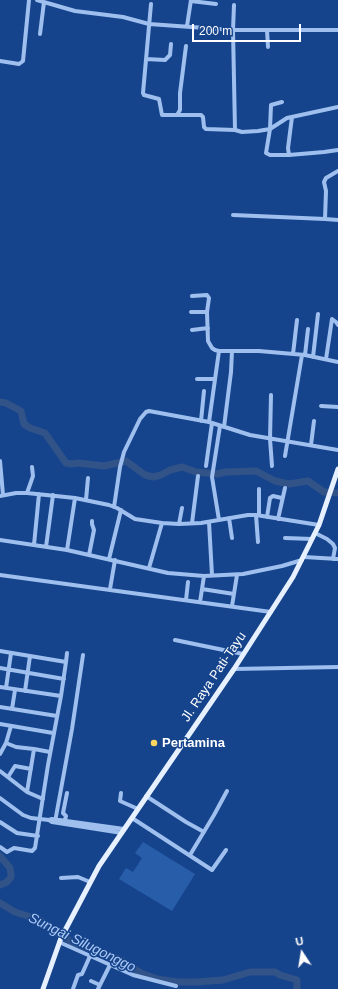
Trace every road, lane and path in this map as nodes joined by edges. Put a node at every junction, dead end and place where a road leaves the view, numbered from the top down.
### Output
1 (29, 0) edge
2 (37, 0) edge
3 (191, 1) edge
4 (44, 2) junction
5 (151, 4) dead end
6 (216, 4) dead end
7 (234, 6) dead end
8 (150, 24) junction
9 (187, 26) junction
10 (233, 30) junction
11 (267, 30) junction
12 (338, 30) edge
13 (40, 34) dead end
14 (171, 44) dead end
15 (186, 46) dead end
16 (268, 47) dead end
17 (146, 59) junction
18 (0, 62) edge
19 (282, 102) dead end
20 (338, 107) edge
21 (177, 115) junction
22 (292, 117) junction
23 (270, 128) junction
24 (235, 130) junction
25 (338, 150) edge
26 (289, 155) junction
27 (338, 171) edge
28 (232, 215) dead end
29 (325, 219) junction
30 (338, 220) edge
31 (192, 296) dead end
32 (191, 312) dead end
33 (207, 312) junction
34 (318, 314) dead end
35 (298, 320) dead end
36 (338, 325) edge
37 (208, 328) junction
38 (308, 329) dead end
39 (192, 330) dead end
40 (219, 351) junction
41 (232, 351) junction
42 (292, 354) junction
43 (303, 355) junction
44 (313, 357) junction
45 (326, 359) junction
46 (338, 362) edge
47 (197, 379) dead end
48 (215, 379) junction
49 (204, 391) dead end
50 (271, 395) dead end
51 (320, 406) dead end
52 (338, 407) edge
53 (201, 421) junction
54 (314, 421) dead end
55 (211, 423) junction
56 (222, 426) junction
57 (270, 439) junction
58 (287, 441) junction
59 (311, 445) junction
60 (338, 450) edge
61 (285, 456) dead end
62 (0, 461) edge
63 (206, 466) dead end
64 (272, 466) dead end
65 (32, 467) dead end
66 (338, 469) edge
67 (198, 476) dead end
68 (88, 478) dead end
69 (285, 488) dead end
70 (259, 489) dead end
71 (28, 493) junction
72 (39, 494) junction
73 (54, 495) junction
74 (2, 496) edge
75 (75, 498) junction
76 (282, 498) junction
77 (86, 500) junction
78 (114, 507) junction
79 (182, 508) dead end
80 (121, 510) junction
81 (258, 515) junction
82 (267, 517) junction
83 (229, 518) junction
84 (278, 519) junction
85 (219, 520) junction
86 (92, 521) dead end
87 (209, 522) junction
88 (162, 523) junction
89 (179, 524) junction
90 (192, 524) junction
91 (319, 525) junction
92 (315, 533) junction
93 (232, 538) dead end
94 (285, 538) dead end
95 (312, 539) junction
96 (0, 540) edge
97 (258, 542) dead end
98 (34, 545) junction
99 (46, 546) junction
100 (67, 550) junction
101 (89, 554) junction
102 (109, 559) junction
103 (303, 559) junction
104 (336, 559) edge
105 (116, 560) junction
106 (149, 568) junction
107 (0, 575) edge
108 (212, 575) junction
109 (237, 575) junction
110 (204, 576) junction
111 (188, 582) dead end
112 (110, 589) junction
113 (202, 589) junction
114 (234, 594) junction
115 (186, 600) junction
116 (200, 602) junction
117 (232, 606) junction
118 (271, 612) junction
119 (175, 640) dead end
120 (0, 651) edge
121 (11, 653) junction
122 (67, 653) dead end
123 (243, 654) junction
124 (83, 655) dead end
125 (30, 656) junction
126 (66, 662) junction
127 (338, 667) edge
128 (0, 668) edge
129 (234, 668) junction
130 (9, 670) junction
131 (28, 673) junction
132 (64, 679) junction
133 (0, 687) edge
134 (6, 688) junction
135 (15, 690) junction
136 (25, 691) junction
137 (61, 696) junction
138 (0, 707) edge
139 (12, 709) junction
140 (57, 716) junction
141 (0, 724) edge
142 (11, 726) junction
143 (54, 733) junction
144 (6, 743) junction
145 (34, 749) junction
146 (50, 752) junction
147 (0, 754) edge
148 (31, 769) junction
149 (0, 771) edge
150 (8, 777) junction
151 (227, 791) dead end
152 (27, 792) junction
153 (67, 792) dead end
154 (121, 793) dead end
155 (146, 796) junction
156 (43, 799) junction
157 (1, 800) edge
158 (138, 809) junction
159 (132, 818) junction
160 (40, 819) junction
161 (56, 821) junction
162 (0, 822) edge
163 (68, 822) junction
164 (123, 831) junction
165 (204, 832) junction
166 (38, 836) junction
167 (0, 847) edge
168 (226, 850) dead end
169 (190, 855) junction
170 (61, 878) dead end
171 (90, 882) junction
172 (60, 940) junction
173 (90, 956) junction
174 (110, 965) junction
175 (90, 981) dead end
176 (176, 986) dead end
177 (99, 987) edge
178 (43, 989) edge
179 (73, 989) edge

1 - 18 street
2 - 4 street
3 - 6 street
3 - 9 street
4 - 8 street
4 - 13 street
5 - 8 street
7 - 10 street
8 - 9 street
8 - 17 street
9 - 10 street
10 - 11 street
10 - 24 street
11 - 12 street
11 - 16 street
14 - 17 street
15 - 21 street
17 - 21 street
19 - 23 street
20 - 22 street
21 - 24 street
22 - 23 street
22 - 26 street
23 - 24 street
23 - 26 street
25 - 26 street
27 - 29 street
28 - 29 street
29 - 30 street
31 - 33 street
32 - 33 street
33 - 37 street
34 - 44 street
35 - 42 street
36 - 45 street
37 - 39 street
37 - 40 street
38 - 43 street
40 - 41 street
40 - 48 street
41 - 42 street
41 - 56 street
42 - 43 street
43 - 44 street
43 - 58 street
44 - 45 street
45 - 46 street
47 - 48 street
48 - 55 street
49 - 53 street
50 - 57 street
51 - 52 street
53 - 55 street
53 - 78 street
54 - 59 street
55 - 56 street
55 - 63 street
56 - 57 street
56 - 85 street
57 - 58 street
57 - 64 street
58 - 59 street
58 - 61 street
59 - 60 street
62 - 74 street
65 - 71 street
66 - 91 main road, Jl. Raya Pati-Tayu
67 - 90 street
68 - 77 street
69 - 76 street
70 - 81 street
71 - 72 street
71 - 74 street
72 - 73 street
72 - 98 street
73 - 75 street
73 - 99 street
75 - 77 street
75 - 100 street
76 - 82 street
76 - 84 street
77 - 78 street
78 - 80 street
79 - 89 street
80 - 88 street
80 - 102 street
81 - 82 street
81 - 83 street
81 - 97 street
82 - 84 street
83 - 85 street
83 - 93 street
84 - 91 street
85 - 87 street
86 - 101 street
87 - 90 street
87 - 108 street
88 - 89 street
88 - 106 street
89 - 90 street
91 - 92 main road, Jl. Raya Pati-Tayu
92 - 95 main road, Jl. Raya Pati-Tayu
92 - 104 street
94 - 95 street
95 - 103 main road, Jl. Raya Pati-Tayu
96 - 98 street
98 - 99 street
99 - 100 street
100 - 101 street
101 - 102 street
102 - 105 street
103 - 104 street
103 - 109 street
103 - 118 main road, Jl. Raya Pati-Tayu
105 - 106 street
105 - 112 street
106 - 110 street
107 - 112 street
108 - 109 street
108 - 110 street
109 - 114 street
110 - 113 street
111 - 115 street
112 - 115 street
113 - 114 street
113 - 116 street
114 - 117 street
115 - 116 street
116 - 117 street
117 - 118 street
118 - 123 main road, Jl. Raya Pati-Tayu
119 - 123 street
120 - 121 street
121 - 125 street
121 - 130 street
122 - 126 street
123 - 129 main road, Jl. Raya Pati-Tayu
124 - 161 street
125 - 126 street
125 - 131 street
126 - 132 street
127 - 129 street
128 - 130 street
129 - 155 main road, Jl. Raya Pati-Tayu
130 - 131 street
130 - 134 street
131 - 132 street
131 - 136 street
132 - 137 street
133 - 134 street
134 - 135 street
135 - 136 street
135 - 139 street
136 - 137 street
137 - 140 street
138 - 139 street
139 - 140 street
140 - 143 street
141 - 142 street
142 - 143 street
142 - 144 street
143 - 146 street
144 - 145 street
144 - 147 street
145 - 146 street
145 - 148 street
146 - 156 street
148 - 150 street
148 - 152 street
149 - 150 street
150 - 152 street
151 - 165 street
152 - 156 street
153 - 163 street
154 - 158 street
155 - 158 main road, Jl. Raya Pati-Tayu
155 - 165 street
156 - 160 street
157 - 160 street
158 - 159 main road, Jl. Raya Pati-Tayu
159 - 164 main road, Jl. Raya Pati-Tayu
159 - 169 street
160 - 161 street
160 - 166 street
161 - 163 street
162 - 166 street
163 - 164 street
164 - 171 main road, Jl. Raya Pati-Tayu
165 - 169 street
166 - 167 street
168 - 169 street
170 - 171 street
171 - 172 main road, Jl. Raya Pati-Tayu
172 - 173 street
172 - 178 main road
173 - 174 street
173 - 179 street
174 - 176 street
174 - 177 street
175 - 177 street

